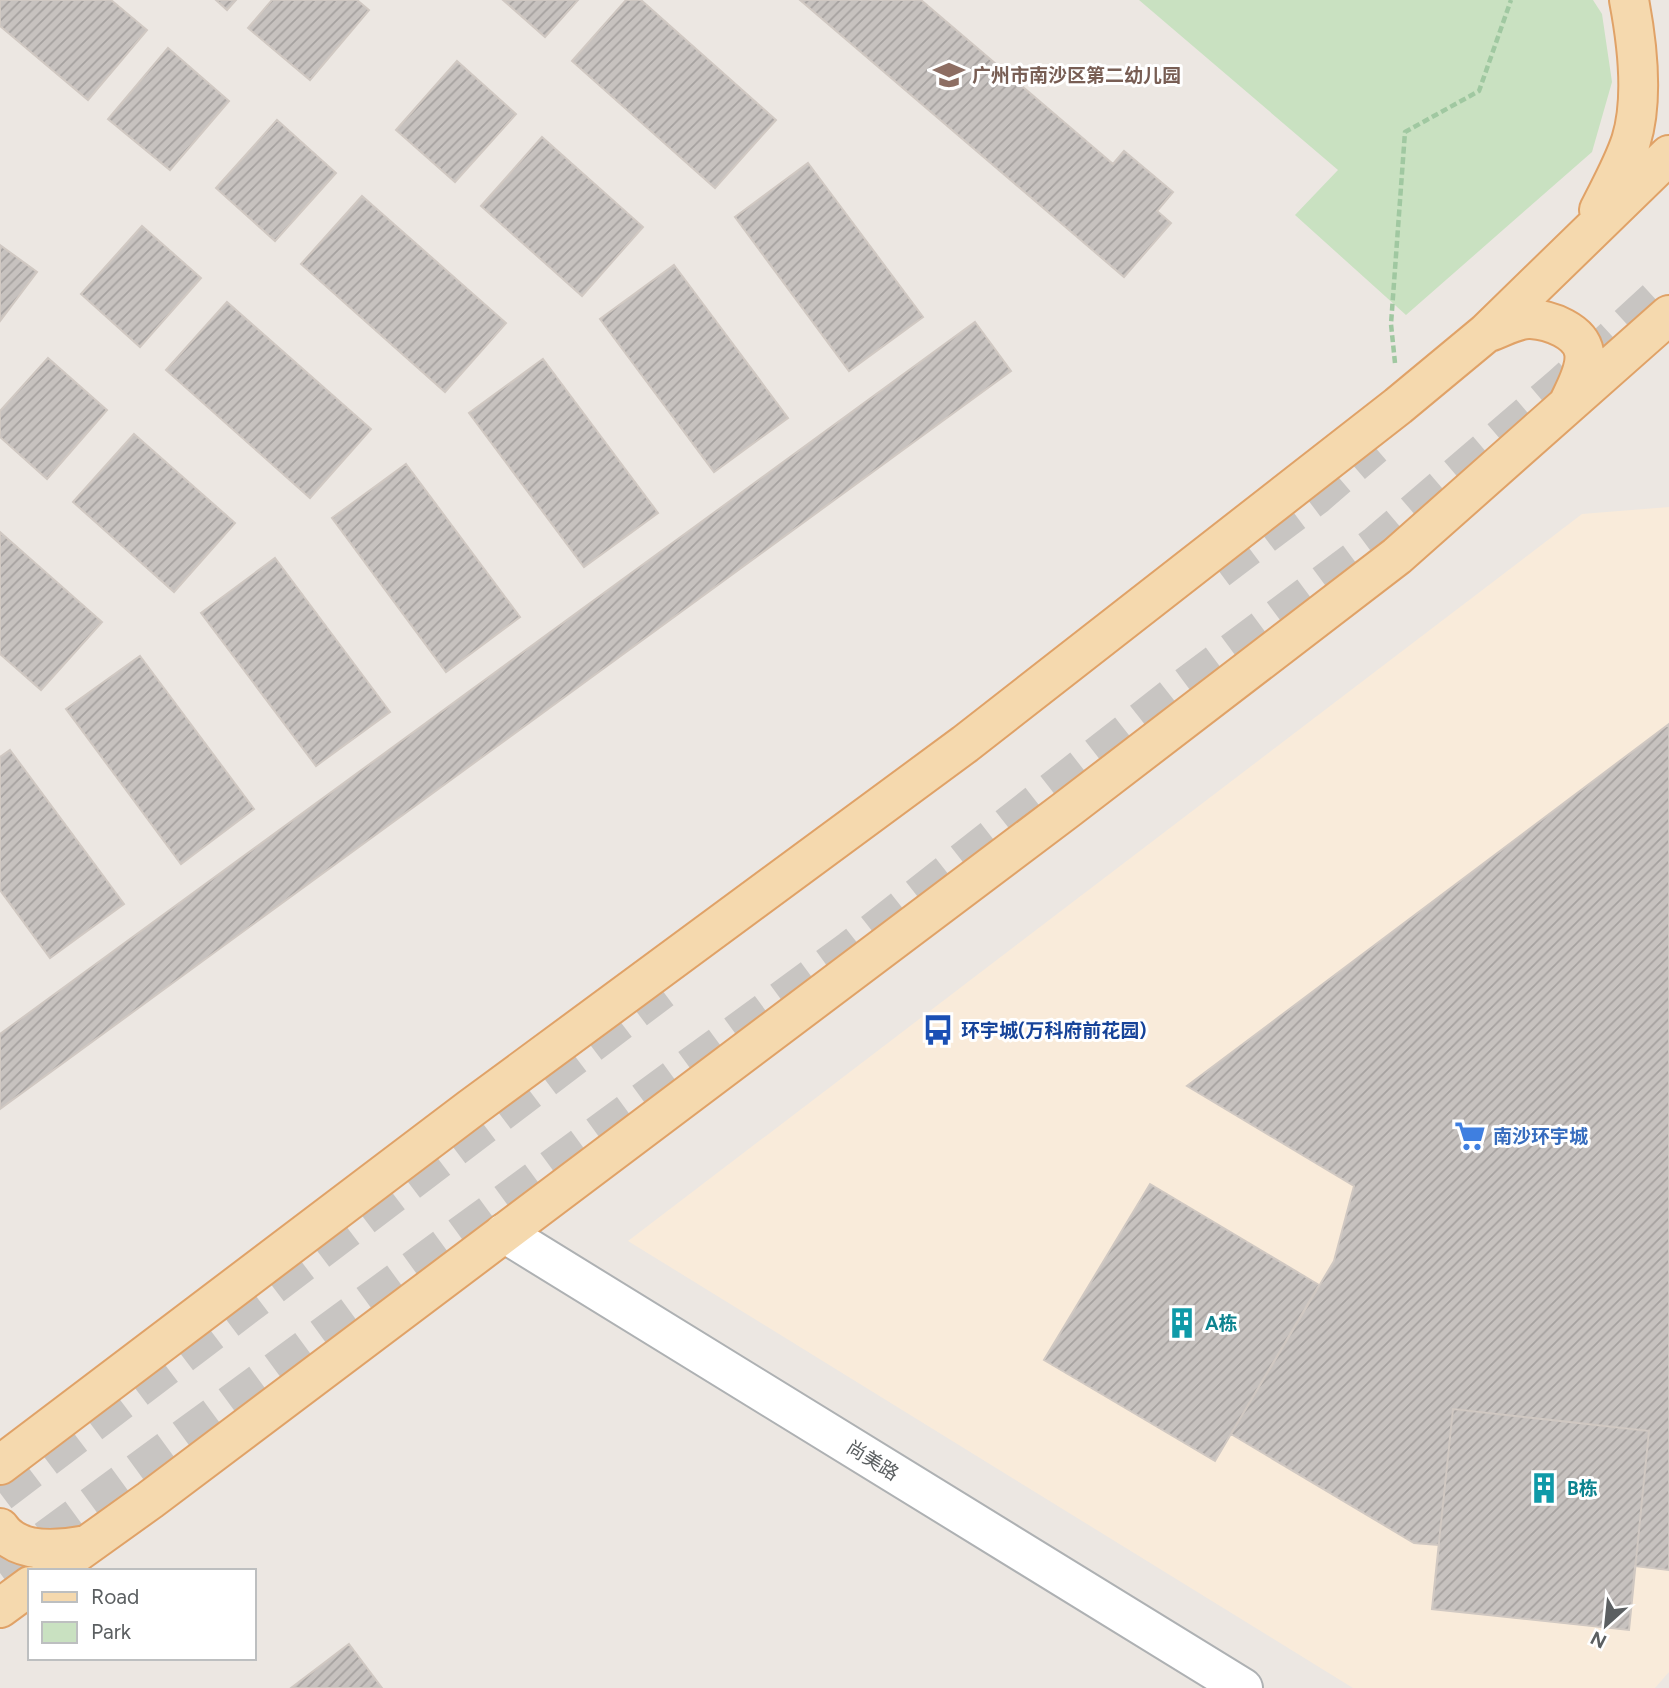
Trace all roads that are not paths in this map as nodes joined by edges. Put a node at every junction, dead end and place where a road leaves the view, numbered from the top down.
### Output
1 (1629, 0) edge
2 (1669, 155) edge
3 (1587, 237) junction
4 (1669, 315) edge
5 (1486, 333) junction
6 (1568, 404) junction
7 (504, 1233) junction
8 (10, 1457) edge
9 (0, 1483) edge
10 (0, 1528) edge
11 (87, 1545) junction
12 (54, 1569) edge
13 (1243, 1688) edge

1 - 3 main road
2 - 3 main road
3 - 5 main road
4 - 6 main road
5 - 6 main road
5 - 8 main road
6 - 7 main road
7 - 11 main road
7 - 13 street, 尚美路
8 - 9 main road
10 - 11 main road
11 - 12 main road

